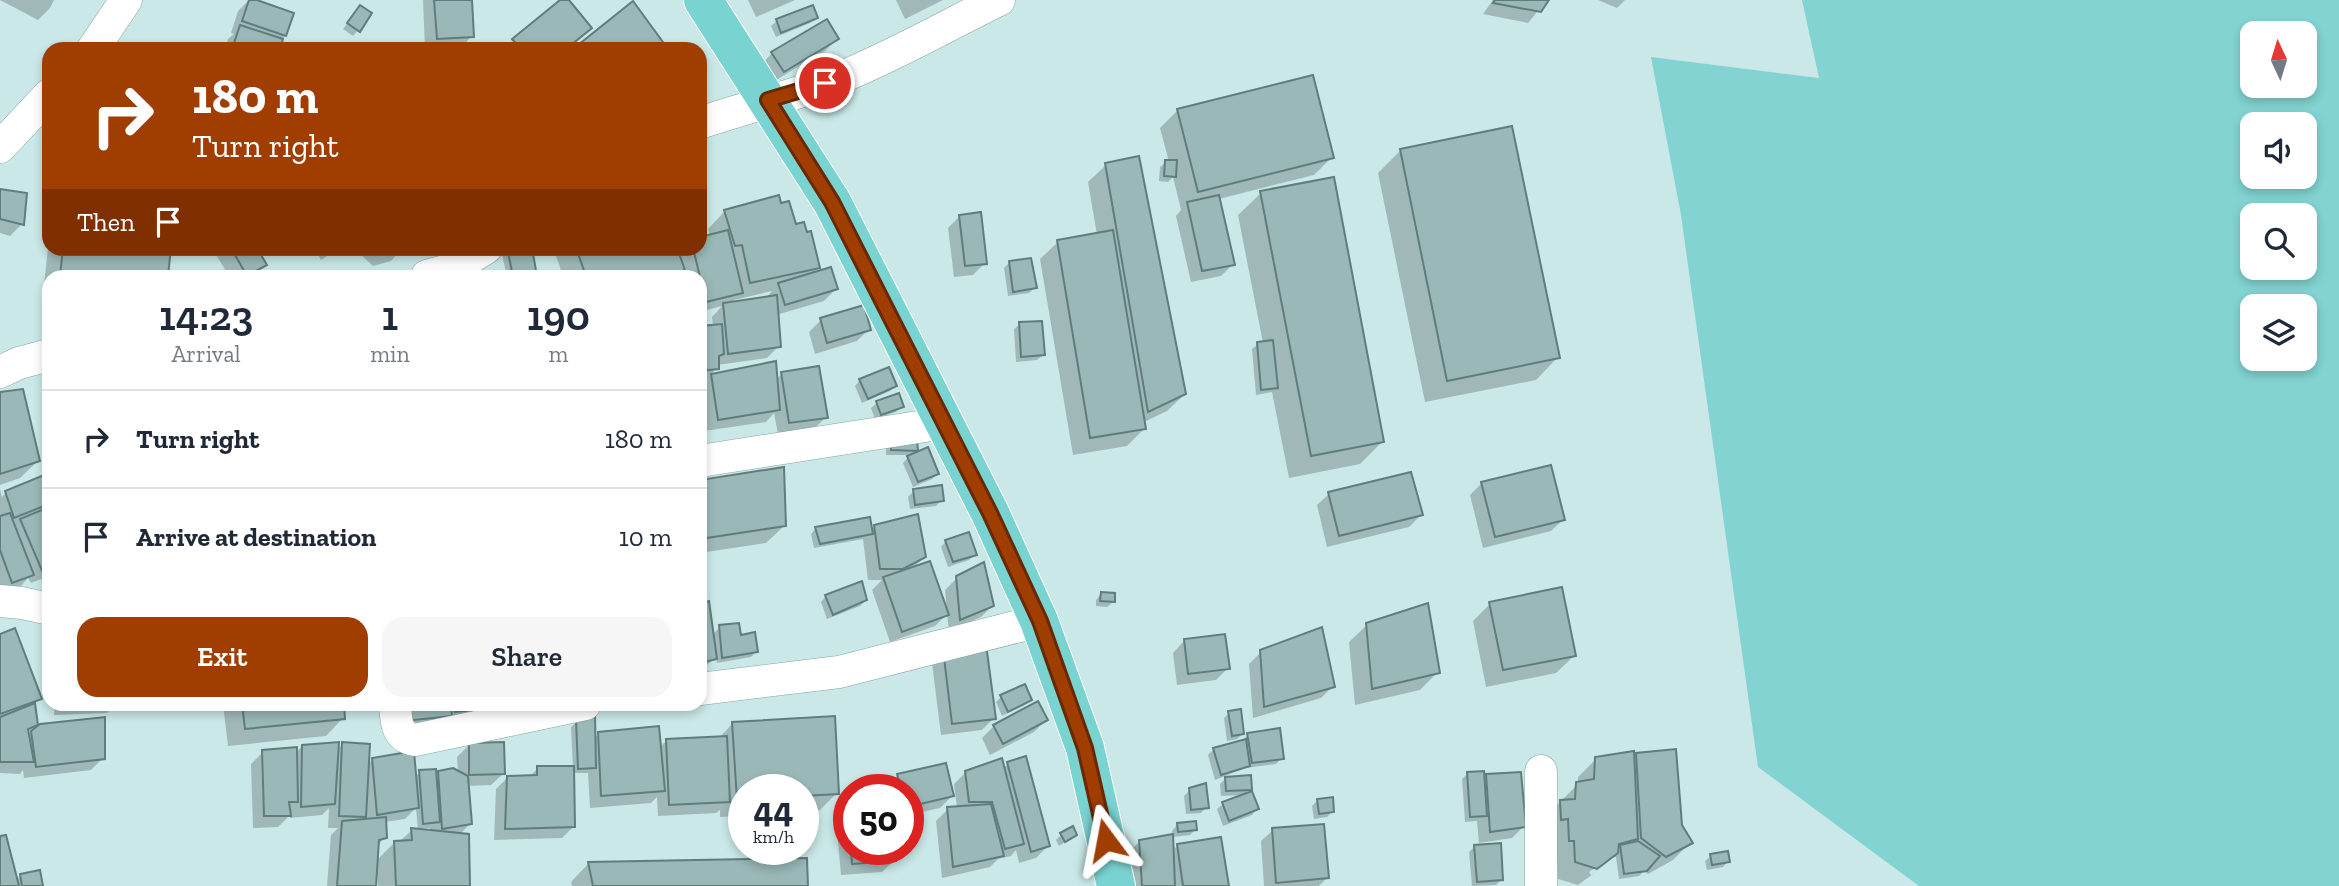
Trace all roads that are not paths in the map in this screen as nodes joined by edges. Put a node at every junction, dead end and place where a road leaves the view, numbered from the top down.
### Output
1 (126, 0) edge
2 (703, 0) edge
3 (999, 0) edge
4 (98, 42) edge
5 (768, 100) junction
6 (42, 102) edge
7 (707, 121) edge
8 (0, 147) edge
9 (473, 256) edge
10 (448, 270) edge
11 (42, 357) edge
12 (0, 372) edge
13 (944, 423) junction
14 (707, 460) edge
15 (0, 601) edge
16 (42, 608) edge
17 (1040, 621) junction
18 (707, 688) edge
19 (396, 711) edge
20 (552, 711) edge
21 (1541, 771) dead end
22 (1116, 886) edge
23 (1541, 886) edge

1 - 4 street
2 - 5 main road
3 - 5 street
5 - 7 street
5 - 13 main road
6 - 8 street
9 - 10 street
11 - 12 street
13 - 14 street
13 - 17 main road
15 - 16 street
17 - 18 street
17 - 22 main road
19 - 20 street
21 - 23 street

